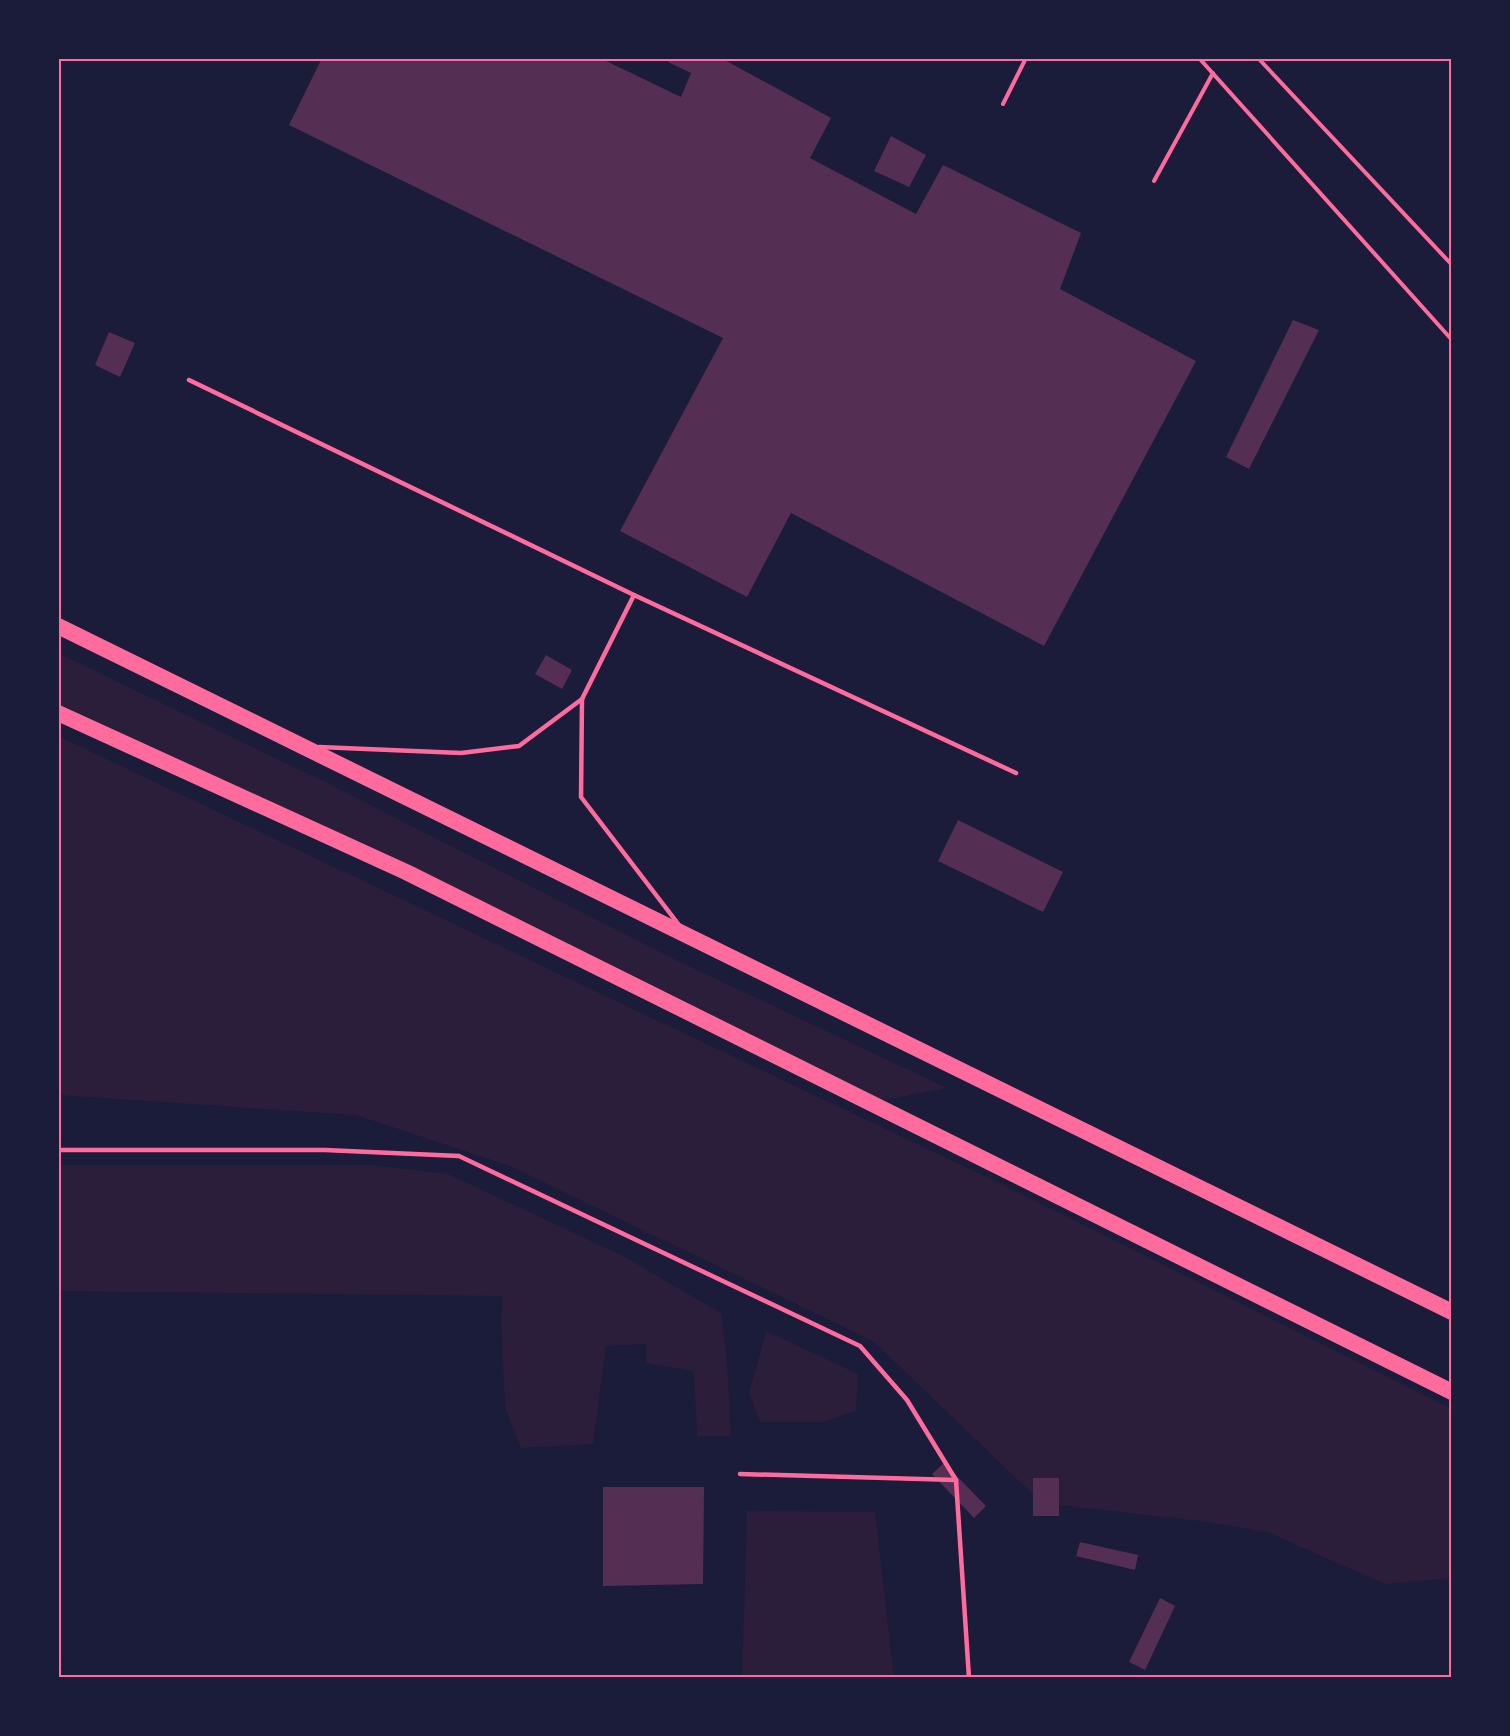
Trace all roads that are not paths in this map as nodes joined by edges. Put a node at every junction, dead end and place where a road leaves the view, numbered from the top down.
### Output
1 (189, 380) dead end
2 (634, 595) junction
3 (58, 626) edge
4 (582, 699) junction
5 (58, 713) edge
6 (302, 746) junction
7 (1016, 773) dead end
8 (688, 936) junction
9 (58, 1150) edge
10 (1452, 1312) edge
11 (1452, 1392) edge
12 (740, 1474) dead end
13 (956, 1480) junction
14 (969, 1677) edge

1 - 2 lane
2 - 4 lane
2 - 7 lane
3 - 6 highway
4 - 6 lane
4 - 8 lane
5 - 11 highway
6 - 8 highway
8 - 10 highway
9 - 13 lane
12 - 13 lane
13 - 14 lane

